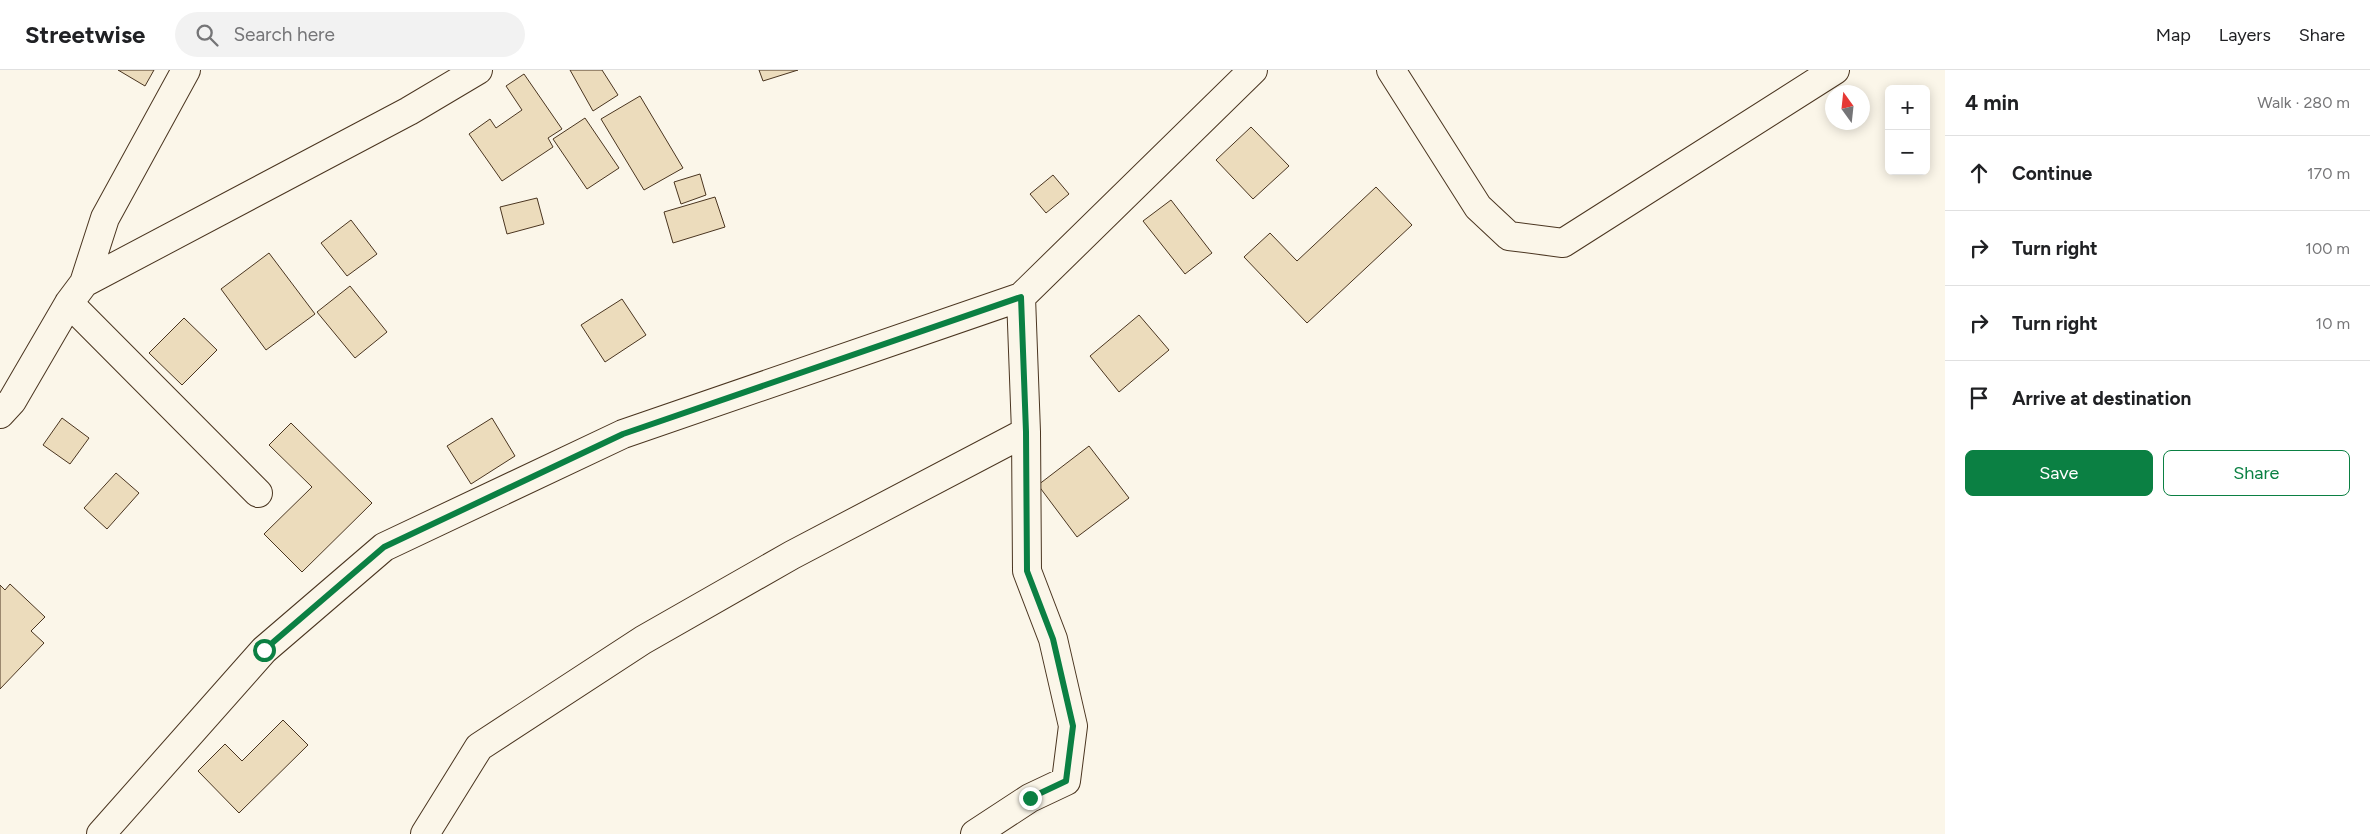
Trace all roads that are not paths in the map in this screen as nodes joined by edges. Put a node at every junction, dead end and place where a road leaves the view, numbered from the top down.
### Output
1 (186, 70) edge
2 (478, 70) edge
3 (1253, 70) edge
4 (1391, 70) edge
5 (1835, 70) edge
6 (76, 293) junction
7 (1021, 297) junction
8 (0, 414) edge
9 (1026, 432) junction
10 (258, 493) dead end
11 (101, 834) edge
12 (425, 834) edge
13 (976, 834) edge

1 - 6 street
2 - 6 street
3 - 7 street
4 - 5 street
6 - 8 street
6 - 10 street
7 - 9 street
7 - 11 street
9 - 12 street
9 - 13 street

